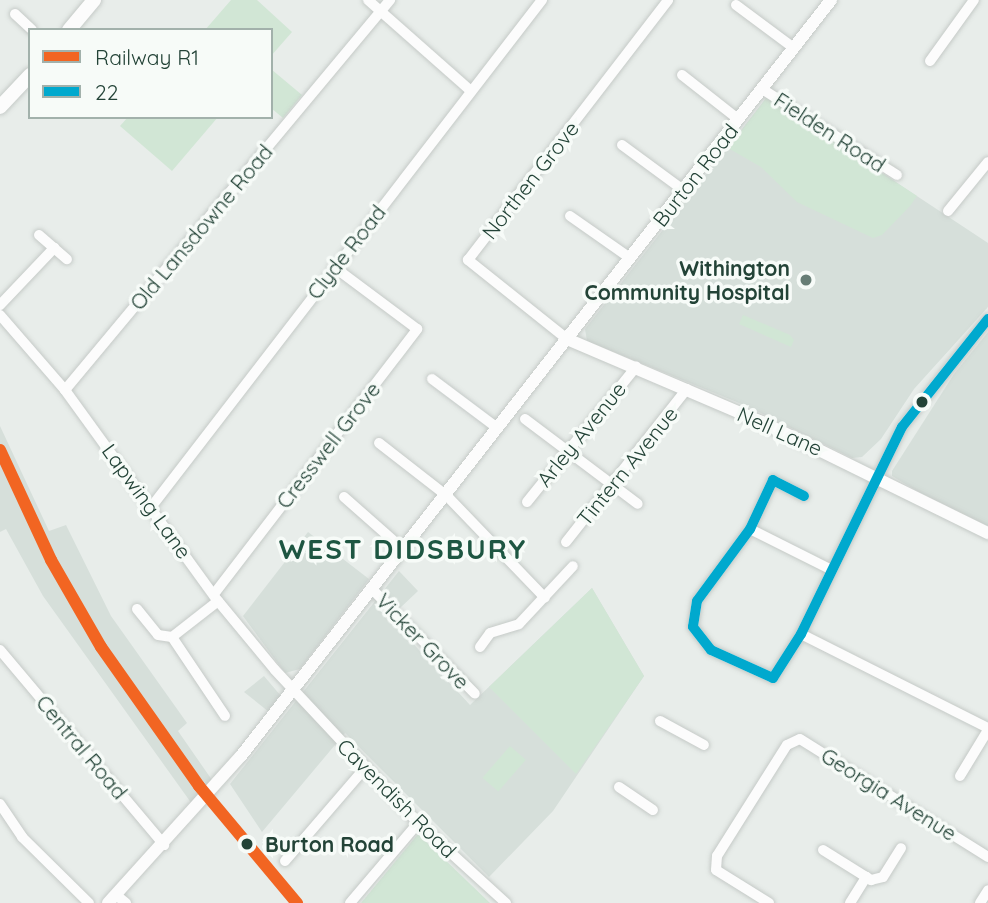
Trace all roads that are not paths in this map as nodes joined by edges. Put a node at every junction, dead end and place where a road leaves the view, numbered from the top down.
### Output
1 (94, 0) edge
2 (368, 0) edge
3 (390, 0) edge
4 (542, 0) edge
5 (668, 0) edge
6 (831, 0) edge
7 (974, 0) edge
8 (736, 5) dead end
9 (381, 11) junction
10 (15, 14) dead end
11 (30, 28) edge
12 (71, 28) edge
13 (794, 48) junction
14 (930, 61) dead end
15 (682, 75) dead end
16 (28, 77) edge
17 (762, 89) junction
18 (471, 91) junction
19 (0, 107) edge
20 (738, 119) junction
21 (622, 145) dead end
22 (988, 162) edge
23 (897, 175) dead end
24 (683, 190) junction
25 (948, 211) dead end
26 (570, 216) dead end
27 (39, 235) dead end
28 (54, 248) junction
29 (630, 258) junction
30 (67, 259) dead end
31 (334, 267) junction
32 (0, 305) edge
33 (0, 315) edge
34 (988, 319) edge
35 (566, 339) junction
36 (635, 367) junction
37 (432, 379) dead end
38 (687, 389) junction
39 (65, 390) junction
40 (525, 419) dead end
41 (496, 427) junction
42 (379, 443) dead end
43 (567, 453) junction
44 (878, 475) junction
45 (611, 487) junction
46 (447, 496) junction
47 (804, 496) dead end
48 (344, 497) dead end
49 (527, 502) dead end
50 (638, 504) dead end
51 (152, 506) junction
52 (750, 529) junction
53 (988, 533) edge
54 (566, 541) dead end
55 (403, 549) junction
56 (573, 566) dead end
57 (830, 569) junction
58 (370, 588) junction
59 (216, 597) junction
60 (545, 598) junction
61 (137, 609) dead end
62 (801, 634) junction
63 (172, 638) junction
64 (480, 647) dead end
65 (0, 650) edge
66 (292, 689) junction
67 (475, 694) dead end
68 (225, 716) dead end
69 (660, 721) dead end
70 (988, 729) edge
71 (704, 745) dead end
72 (365, 768) junction
73 (960, 776) dead end
74 (618, 787) dead end
75 (0, 804) edge
76 (653, 810) dead end
77 (418, 823) junction
78 (164, 845) junction
79 (901, 848) dead end
80 (823, 850) dead end
81 (988, 857) edge
82 (285, 861) dead end
83 (866, 877) junction
84 (988, 890) edge
85 (116, 900) edge
86 (89, 903) edge
87 (350, 903) edge
88 (506, 903) edge
89 (769, 903) edge
90 (850, 903) edge
91 (980, 903) edge

1 - 12 main road
2 - 9 street
3 - 9 street, Old Lansdowne Road
4 - 18 street, Clyde Road
5 - 35 street, Northen Grove
6 - 13 street, Burton Road
7 - 14 street
8 - 13 street
9 - 18 street
9 - 39 street, Old Lansdowne Road
10 - 11 street
13 - 17 street, Burton Road
15 - 20 street
16 - 19 main road
17 - 20 street, Burton Road
17 - 23 street, Fielden Road
18 - 31 street, Clyde Road
20 - 24 street, Burton Road
21 - 24 street
22 - 25 street
24 - 29 street, Burton Road
26 - 29 street
27 - 28 street
28 - 30 street
28 - 32 street
29 - 35 street, Burton Road
31 - 51 street, Clyde Road
31 - 59 street, Cresswell Grove
33 - 39 street, Lapwing Lane
34 - 44 street
35 - 36 street, Nell Lane
35 - 41 street, Burton Road
36 - 38 street, Nell Lane
36 - 43 street, Arley Avenue
37 - 41 street
38 - 44 street, Nell Lane
38 - 45 street, Tintern Avenue
39 - 51 street, Lapwing Lane
40 - 43 street
41 - 46 street, Burton Road
42 - 46 street
43 - 45 street
43 - 49 street, Arley Avenue
44 - 53 street, Nell Lane
44 - 57 street
45 - 50 street
45 - 54 street, Tintern Avenue
46 - 55 street, Burton Road
46 - 60 street
47 - 52 street
48 - 55 street
51 - 59 street, Lapwing Lane
52 - 57 street
52 - 62 street
55 - 58 street, Burton Road
56 - 60 street
57 - 62 street
58 - 66 street, Burton Road
58 - 67 street, Vicker Grove
59 - 63 street, Cresswell Grove
59 - 66 street, Lapwing Lane
60 - 64 street
61 - 63 street
62 - 70 street
63 - 68 street
65 - 78 street, Central Road
66 - 72 street, Cavendish Road
66 - 78 street, Burton Road
69 - 71 street
70 - 73 street
72 - 77 street, Cavendish Road
72 - 82 street
74 - 76 street
75 - 86 street
77 - 87 street
77 - 88 street, Cavendish Road
78 - 85 street, Burton Road
79 - 83 street
80 - 83 street
81 - 89 street, Georgia Avenue
83 - 90 street
84 - 91 street

